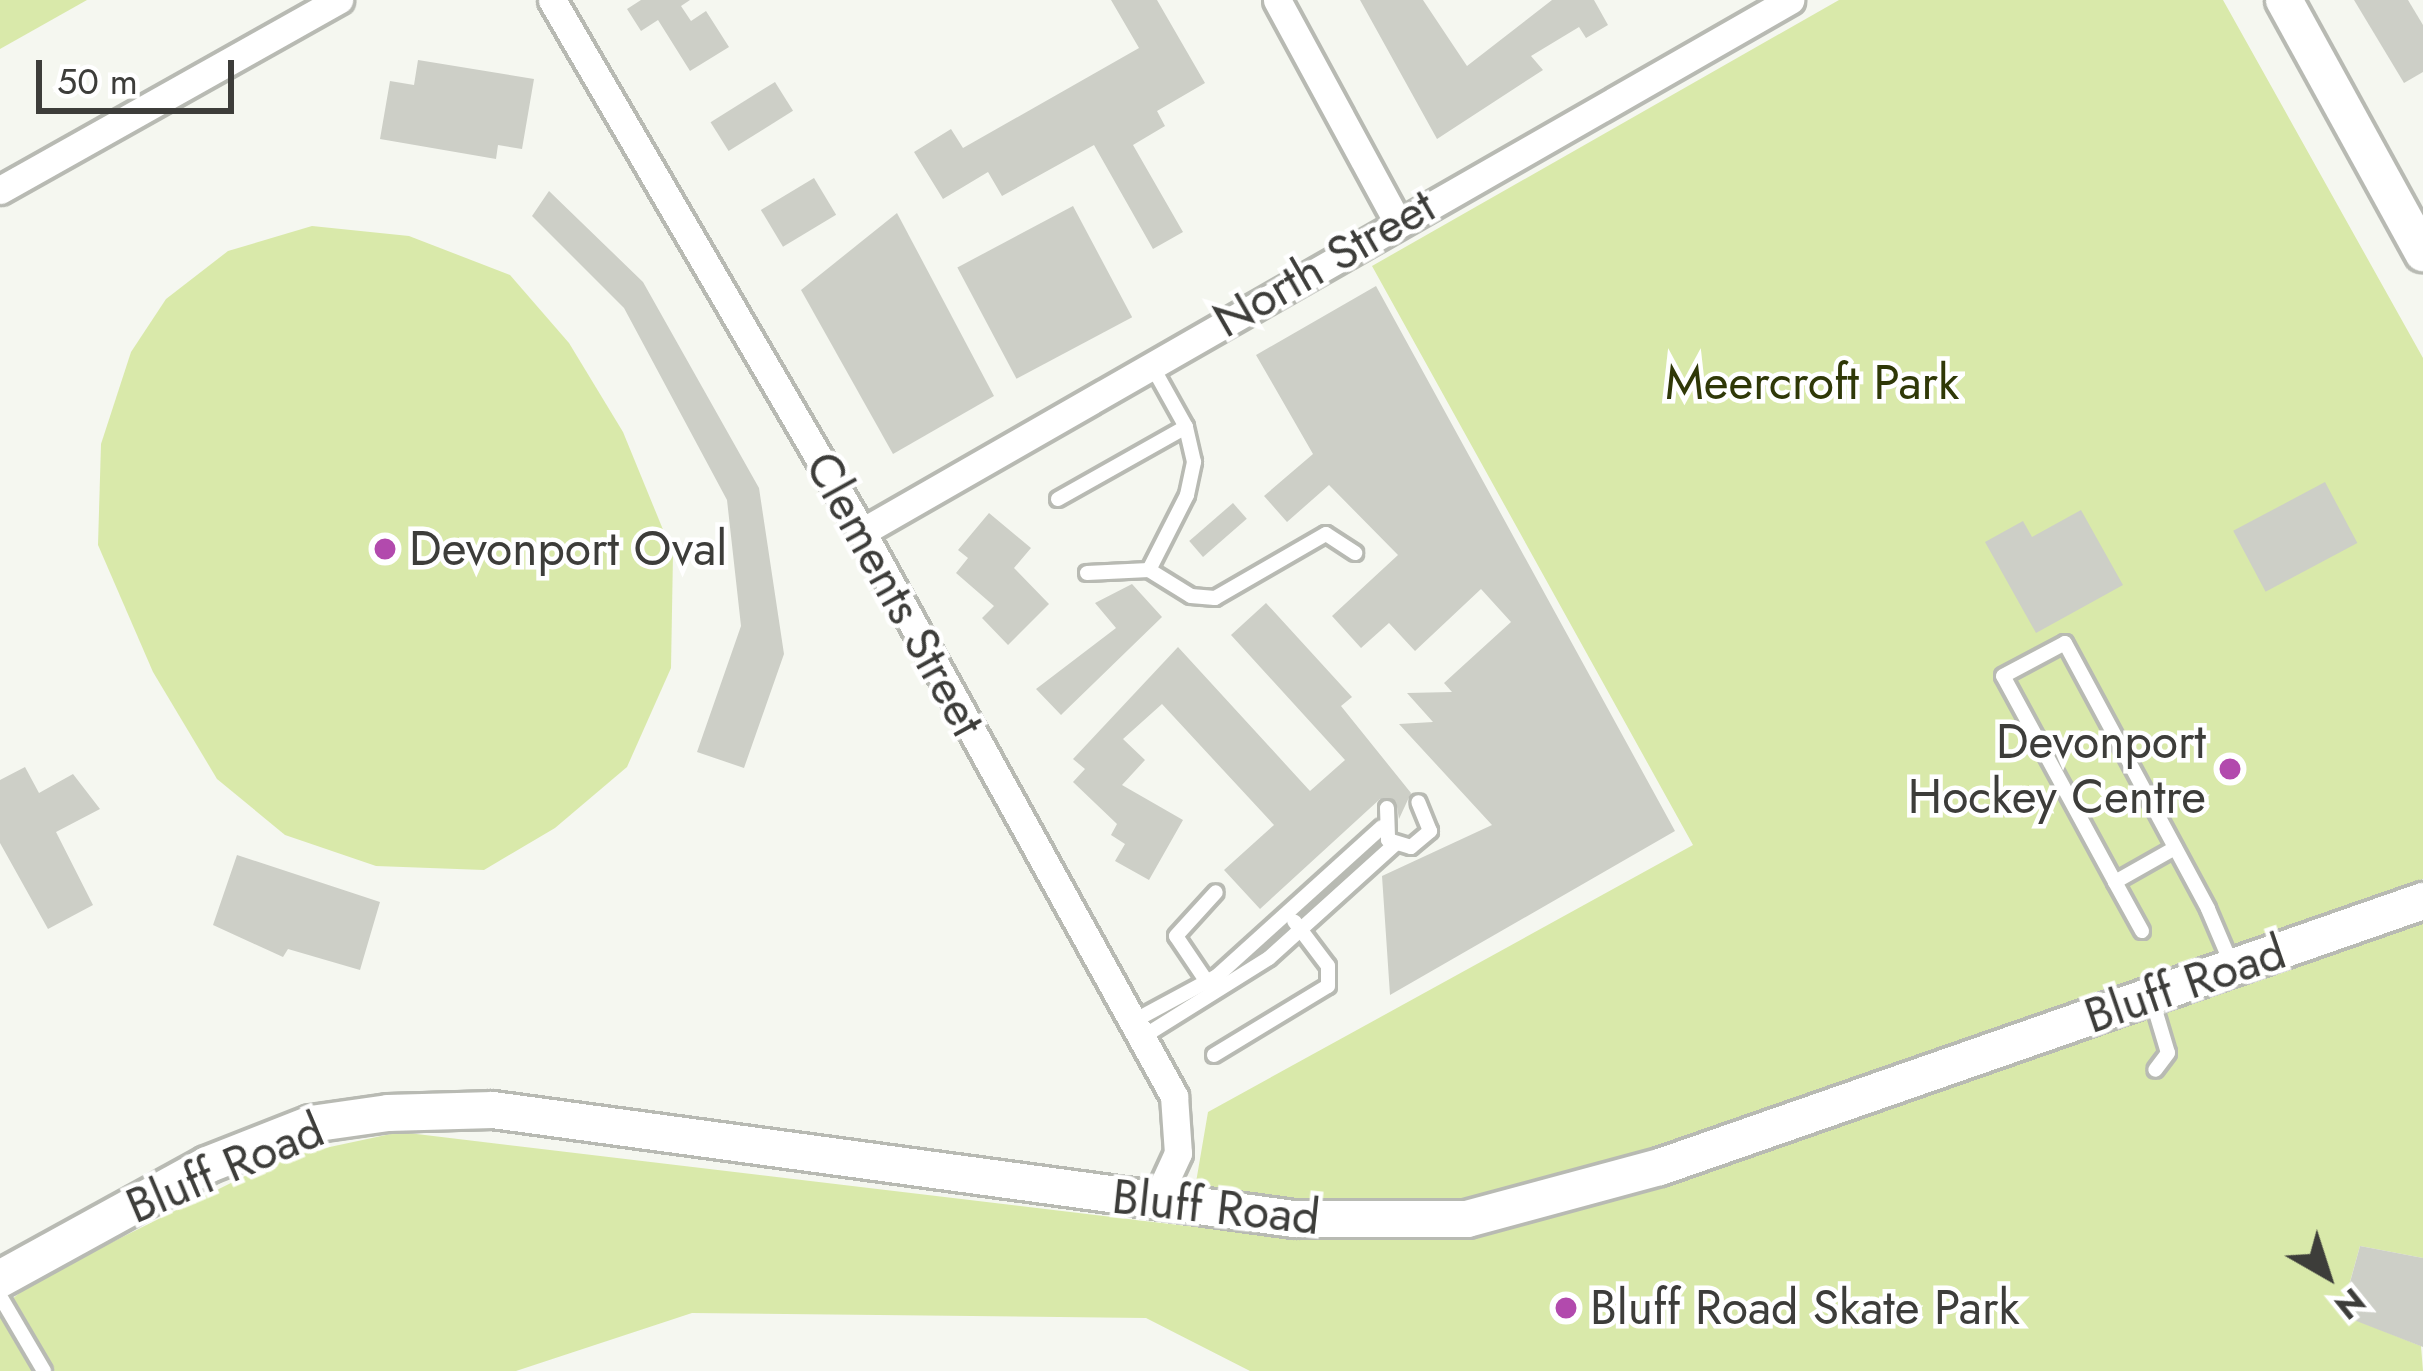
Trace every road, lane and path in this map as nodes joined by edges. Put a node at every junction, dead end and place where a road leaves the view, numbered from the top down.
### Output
1 (338, 0) edge
2 (551, 0) edge
3 (1277, 0) edge
4 (1790, 0) edge
5 (2284, 0) edge
6 (0, 190) edge
7 (1397, 221) junction
8 (2423, 253) edge
9 (1151, 364) junction
10 (1186, 427) junction
11 (1058, 499) dead end
12 (862, 532) junction
13 (1355, 553) dead end
14 (1149, 570) junction
15 (1087, 573) dead end
16 (1418, 802) dead end
17 (1387, 808) dead end
18 (1382, 826) junction
19 (1394, 845) junction
20 (2175, 848) junction
21 (2115, 882) junction
22 (1216, 892) dead end
23 (2423, 902) edge
24 (1288, 914) junction
25 (1300, 928) junction
26 (2142, 931) dead end
27 (2233, 968) junction
28 (1207, 982) junction
29 (2151, 996) junction
30 (1137, 1030) junction
31 (1214, 1055) dead end
32 (2156, 1070) dead end
33 (1156, 1203) junction
34 (1, 1280) edge
35 (44, 1371) edge

1 - 6 street
2 - 12 street, Clements Street
3 - 7 street
4 - 7 street, North Street
5 - 8 street
7 - 9 street, North Street
9 - 10 lane
9 - 12 street, North Street
10 - 11 lane
10 - 14 lane
12 - 30 street, Clements Street
13 - 14 lane
14 - 15 lane
16 - 19 lane
17 - 18 lane
18 - 19 lane
18 - 24 lane
19 - 25 lane
20 - 21 lane
20 - 21 lane
20 - 27 lane
21 - 26 lane
22 - 28 lane
23 - 27 street, Bluff Road
24 - 25 lane
24 - 28 lane
25 - 30 lane
25 - 31 lane
27 - 29 street, Bluff Road
28 - 30 lane
29 - 32 lane
29 - 33 street, Bluff Road
30 - 33 street, Clements Street
33 - 34 street, Bluff Road
34 - 35 lane

